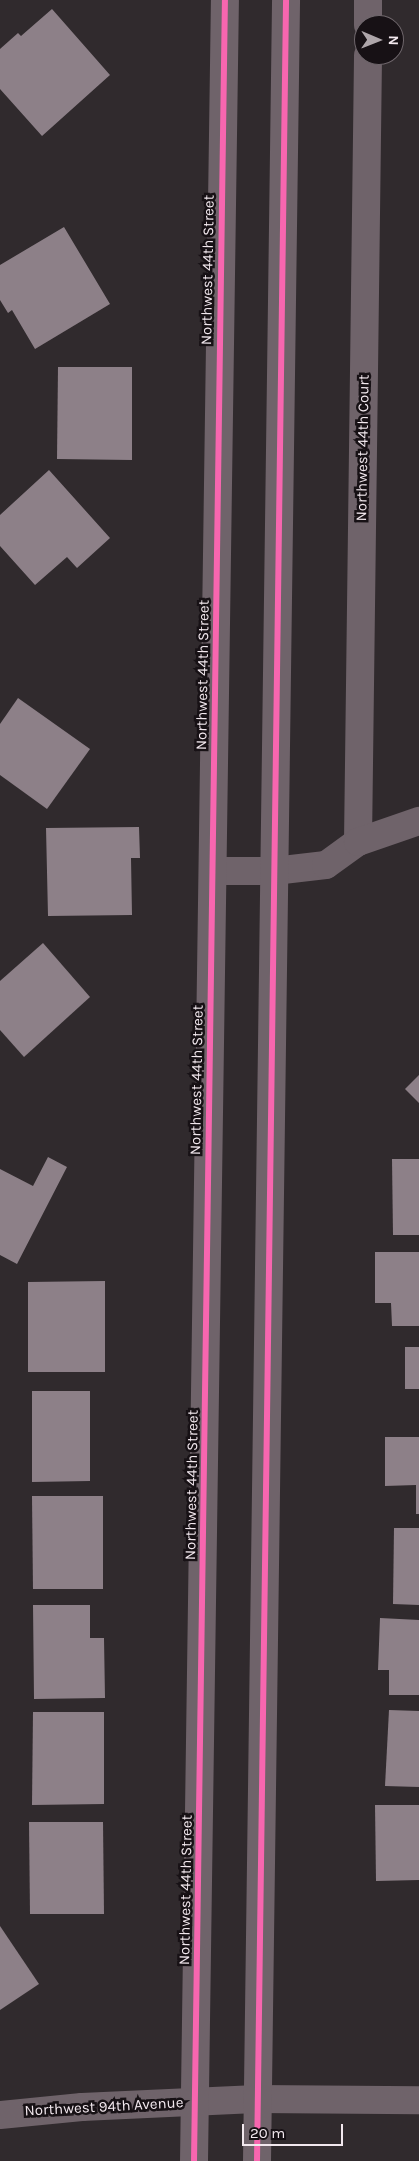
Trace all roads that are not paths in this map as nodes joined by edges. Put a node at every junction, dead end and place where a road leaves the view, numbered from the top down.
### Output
1 (225, 0) edge
2 (286, 0) edge
3 (368, 0) edge
4 (368, 15) edge
5 (368, 65) edge
6 (419, 821) edge
7 (358, 842) junction
8 (274, 870) junction
9 (212, 871) junction
10 (257, 2099) junction
11 (419, 2100) edge
12 (195, 2102) junction
13 (0, 2115) edge
14 (194, 2161) edge
15 (257, 2161) edge

1 - 9 street, Northwest 44th Street
2 - 8 street
3 - 4 street
5 - 7 street, Northwest 44th Court
6 - 7 street
7 - 8 street
8 - 9 street
8 - 10 street
9 - 12 street, Northwest 44th Street
10 - 11 street, Northwest 94th Avenue
10 - 12 street, Northwest 94th Avenue
10 - 15 street
12 - 13 street, Northwest 94th Avenue
12 - 14 street, Northwest 44th Street

